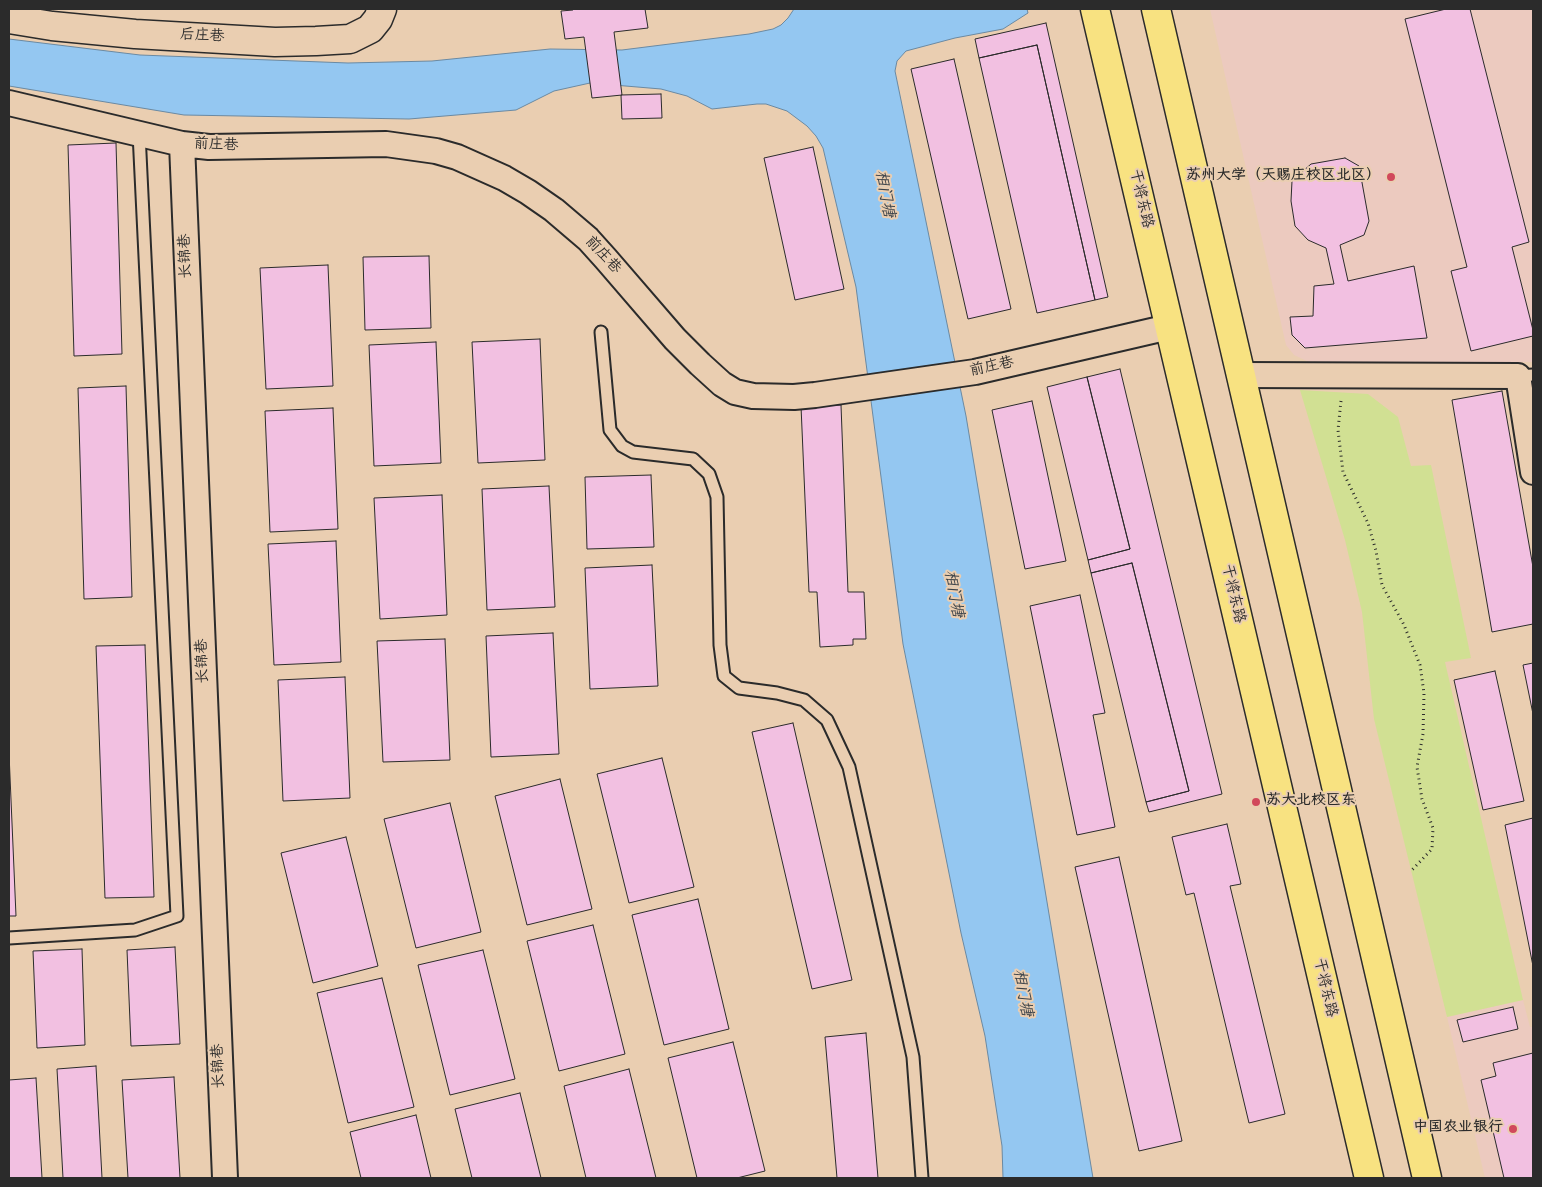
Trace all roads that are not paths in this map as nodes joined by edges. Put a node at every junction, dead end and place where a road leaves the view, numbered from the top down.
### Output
1 (382, 9) edge
2 (1095, 9) edge
3 (1156, 9) edge
4 (9, 18) edge
5 (9, 103) edge
6 (138, 133) junction
7 (182, 144) junction
8 (1169, 327) junction
9 (601, 332) dead end
10 (1241, 375) junction
11 (1526, 376) edge
12 (1533, 472) edge
13 (9, 938) edge
14 (225, 1178) edge
15 (922, 1178) edge
16 (1369, 1178) edge
17 (1427, 1178) edge

1 - 4 street, 后庄巷
2 - 8 main road, 干将东路
3 - 10 main road
5 - 6 street, 前庄巷
6 - 7 street, 前庄巷
6 - 13 lane
7 - 8 street, 前庄巷
7 - 14 street, 长锦巷
8 - 16 main road, 干将东路
9 - 15 lane
10 - 11 street
10 - 17 main road
11 - 12 street

